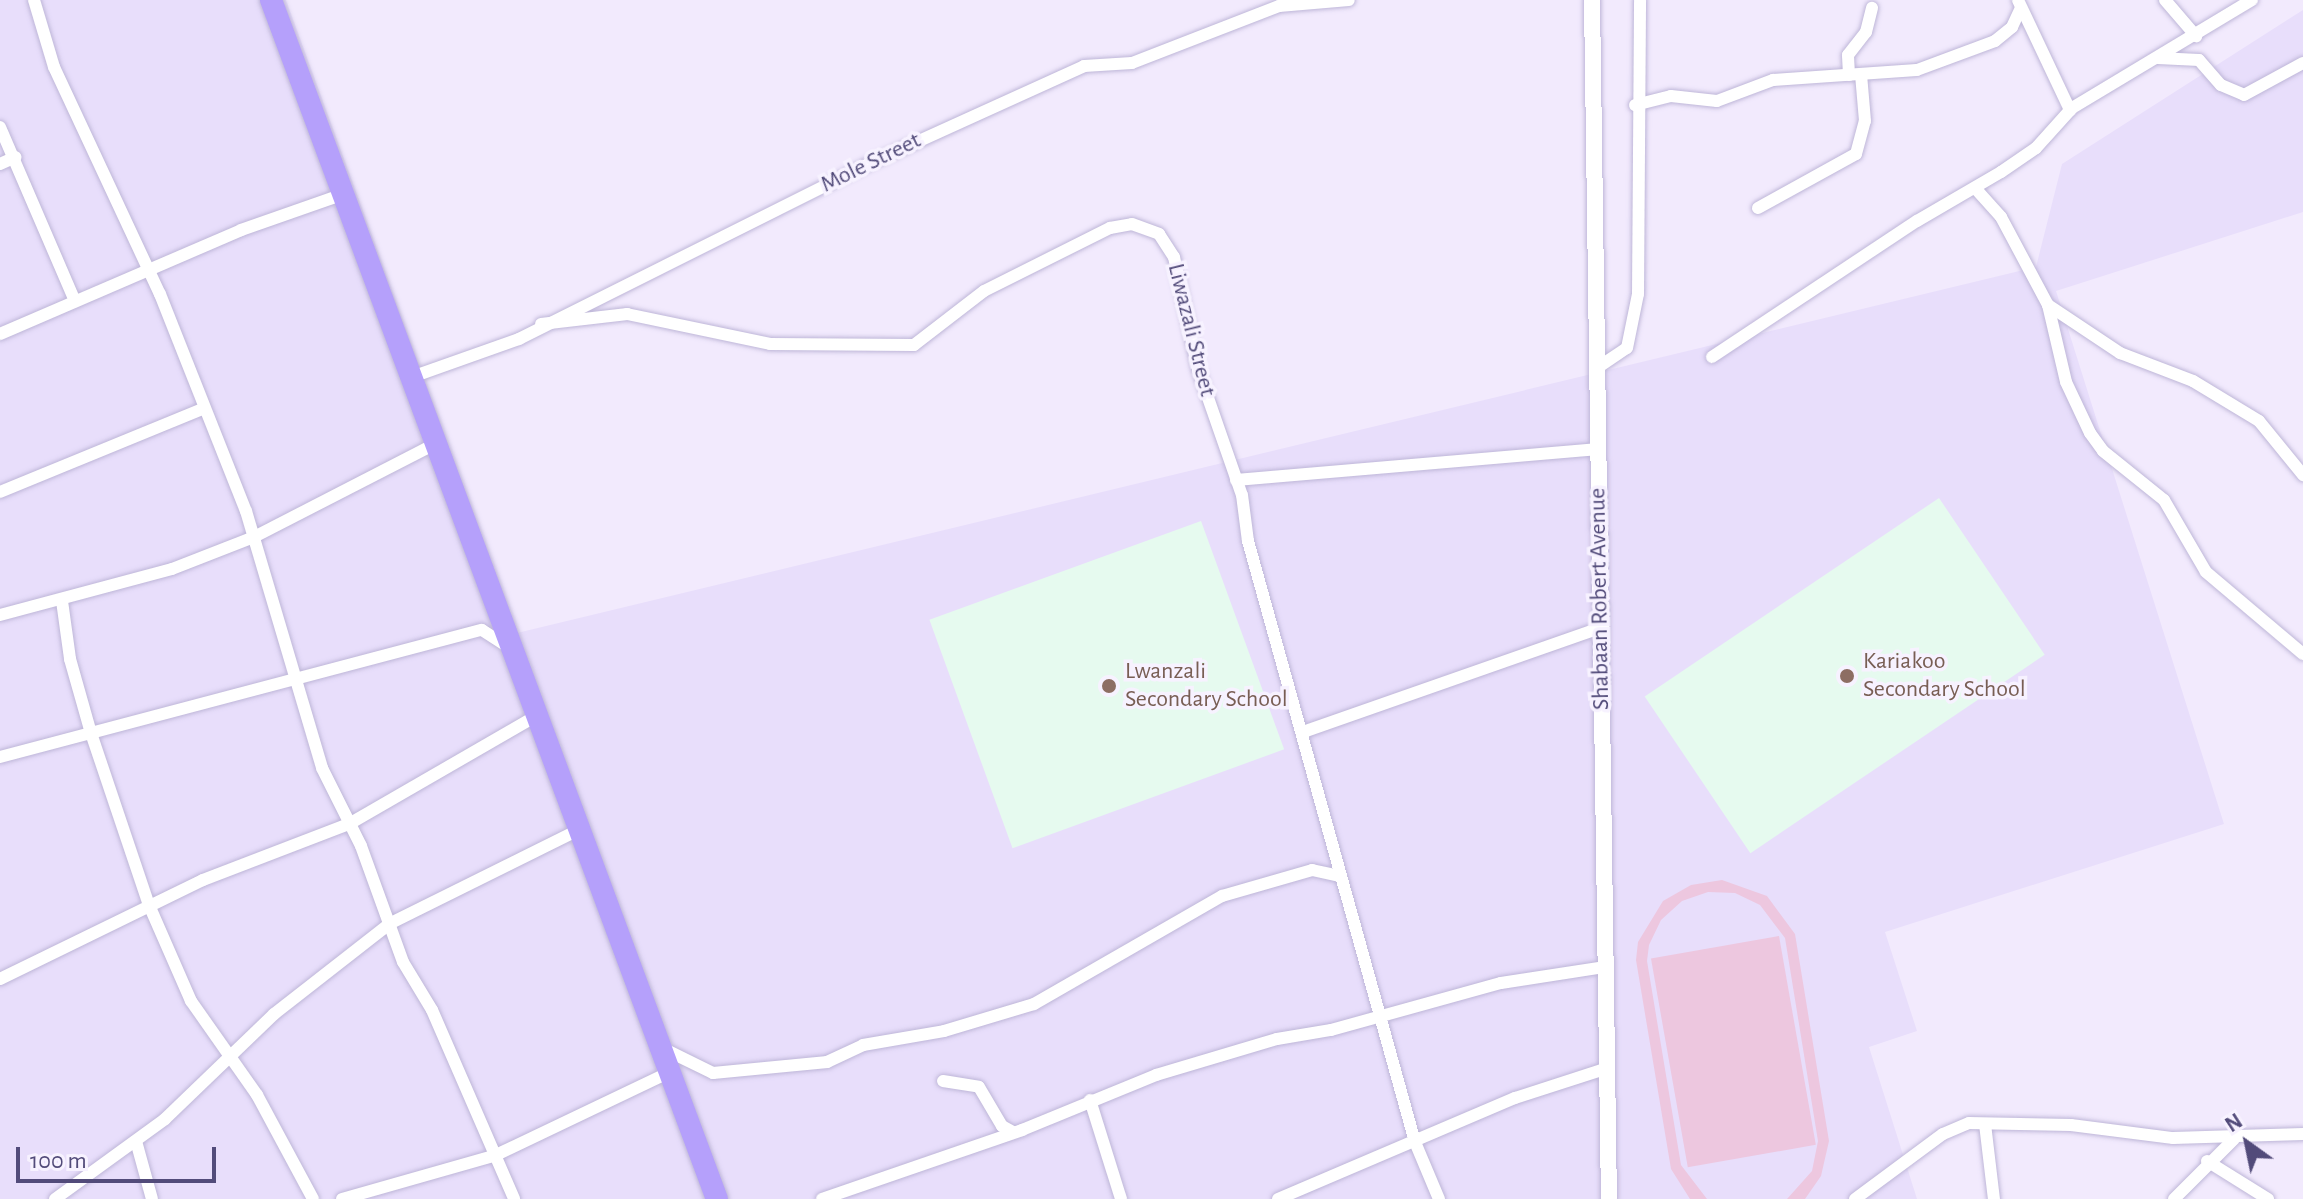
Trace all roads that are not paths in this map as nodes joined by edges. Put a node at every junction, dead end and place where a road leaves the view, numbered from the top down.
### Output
1 (34, 0) edge
2 (271, 0) edge
3 (1349, 0) edge
4 (1592, 0) edge
5 (1640, 0) edge
6 (2165, 0) edge
7 (2252, 0) edge
8 (2019, 4) edge
9 (1872, 8) dead end
10 (2196, 36) junction
11 (2155, 58) junction
12 (2303, 63) edge
13 (1855, 75) junction
14 (1635, 105) junction
15 (2070, 110) junction
16 (0, 127) edge
17 (16, 157) junction
18 (0, 164) edge
19 (1975, 188) junction
20 (344, 194) junction
21 (1758, 208) dead end
22 (150, 271) junction
23 (74, 299) junction
24 (2048, 305) junction
25 (541, 324) junction
26 (0, 334) edge
27 (1712, 357) dead end
28 (1600, 366) junction
29 (409, 378) junction
30 (202, 409) junction
31 (433, 445) junction
32 (1596, 449) junction
33 (2303, 475) edge
34 (1236, 480) junction
35 (0, 492) edge
36 (254, 537) junction
37 (62, 601) junction
38 (0, 615) edge
39 (1603, 627) junction
40 (516, 654) junction
41 (2303, 654) edge
42 (294, 677) junction
43 (538, 715) junction
44 (1303, 732) junction
45 (91, 733) junction
46 (0, 757) edge
47 (349, 824) junction
48 (580, 829) junction
49 (1340, 876) junction
50 (149, 905) junction
51 (389, 924) junction
52 (1604, 967) junction
53 (0, 979) edge
54 (1381, 1016) junction
55 (660, 1047) junction
56 (230, 1059) junction
57 (1608, 1068) junction
58 (670, 1072) junction
59 (943, 1081) dead end
60 (1090, 1100) junction
61 (1985, 1124) junction
62 (1013, 1132) junction
63 (2303, 1134) edge
64 (2234, 1139) junction
65 (136, 1141) junction
66 (1415, 1142) junction
67 (496, 1155) junction
68 (2207, 1161) junction
69 (720, 1196) edge
70 (55, 1199) edge
71 (152, 1199) edge
72 (313, 1199) edge
73 (342, 1199) edge
74 (514, 1199) edge
75 (822, 1199) edge
76 (1121, 1199) edge
77 (1278, 1199) edge
78 (1439, 1199) edge
79 (1609, 1199) edge
80 (1855, 1199) edge
81 (1994, 1199) edge
82 (2174, 1199) edge
83 (2268, 1199) edge

1 - 22 street
2 - 20 highway
3 - 25 street, Mole Street
4 - 28 street, Shabaan Robert Avenue
5 - 14 street
6 - 10 street
7 - 10 street
8 - 13 street
8 - 15 street
9 - 13 street
10 - 11 street
11 - 12 street
11 - 15 street
13 - 14 street
13 - 21 street
14 - 28 street
15 - 19 street
16 - 17 street
17 - 18 street
17 - 23 street
19 - 24 street
19 - 27 street
20 - 22 street
20 - 29 highway
22 - 23 street
22 - 30 street
23 - 26 street
24 - 33 street
24 - 41 street
25 - 29 street, Mole Street
25 - 34 street, Liwazali Street
28 - 32 street, Shabaan Robert Avenue
29 - 31 highway
30 - 35 street
30 - 36 street
31 - 36 street
31 - 40 highway
32 - 34 street
32 - 39 street, Shabaan Robert Avenue
34 - 44 street, Liwazali Street
36 - 37 street
36 - 42 street
37 - 38 street
37 - 45 street
39 - 44 street
39 - 52 street, Shabaan Robert Avenue
40 - 42 street
40 - 43 highway
42 - 45 street
42 - 47 street
43 - 47 street
43 - 48 highway
44 - 49 street, Liwazali Street
45 - 46 street
45 - 50 street
47 - 50 street
47 - 51 street
48 - 51 street
48 - 55 highway
49 - 54 street, Liwazali Street
49 - 55 street
50 - 53 street
50 - 56 street
51 - 56 street
51 - 67 street
52 - 54 street
52 - 57 street, Shabaan Robert Avenue
54 - 60 street
54 - 66 street, Liwazali Street
55 - 58 highway
56 - 65 street
56 - 72 street
57 - 66 street
57 - 79 street, Shabaan Robert Avenue
58 - 67 street
58 - 69 highway
59 - 62 street
60 - 62 street
60 - 76 street
61 - 64 street
61 - 80 street
61 - 81 street
62 - 75 street
63 - 64 street
64 - 68 street
65 - 70 street
65 - 71 street
66 - 77 street
66 - 78 street, Liwazali Street
67 - 73 street
67 - 74 street
68 - 82 street
68 - 83 street

